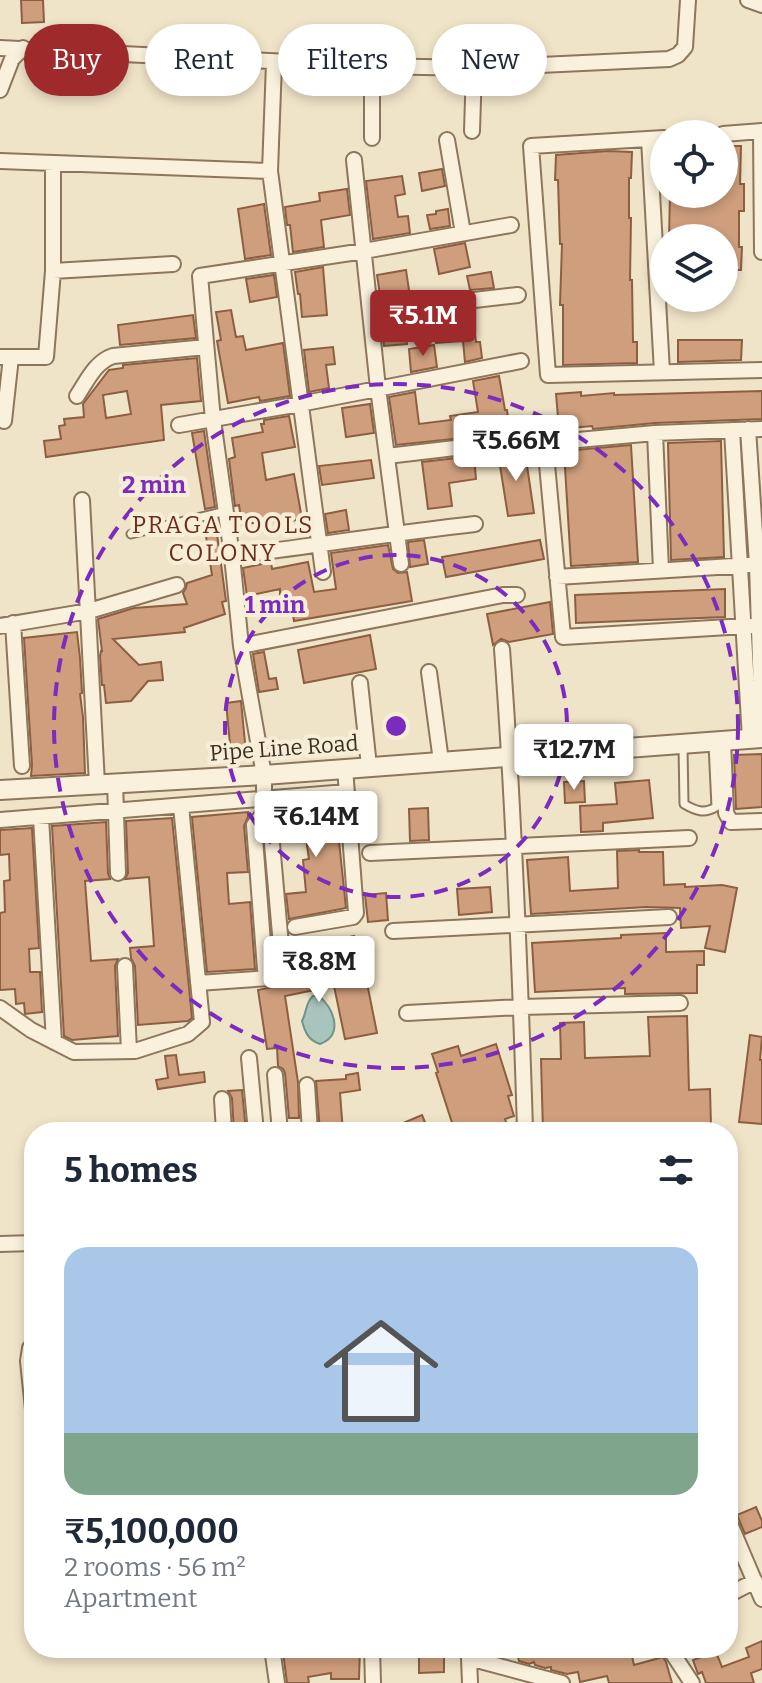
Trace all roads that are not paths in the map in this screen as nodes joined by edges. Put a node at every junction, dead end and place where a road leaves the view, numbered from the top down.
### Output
1 (688, 0) edge
2 (748, 0) edge
3 (762, 5) edge
4 (0, 48) edge
5 (23, 48) junction
6 (274, 63) junction
7 (278, 63) edge
8 (547, 65) edge
9 (0, 90) edge
10 (372, 96) edge
11 (473, 96) edge
12 (472, 131) dead end
13 (762, 132) edge
14 (738, 133) edge
15 (372, 138) dead end
16 (650, 138) edge
17 (447, 140) dead end
18 (354, 160) dead end
19 (0, 161) edge
20 (53, 163) junction
21 (270, 171) junction
22 (658, 208) edge
23 (511, 225) dead end
24 (463, 233) junction
25 (364, 251) junction
26 (762, 252) edge
27 (282, 262) junction
28 (173, 264) dead end
29 (53, 271) junction
30 (518, 295) dead end
31 (370, 312) junction
32 (206, 347) junction
33 (6, 357) edge
34 (521, 361) dead end
35 (762, 370) edge
36 (662, 372) junction
37 (378, 388) junction
38 (77, 396) dead end
39 (300, 404) junction
40 (213, 420) junction
41 (4, 421) dead end
42 (179, 425) dead end
43 (755, 429) edge
44 (732, 430) junction
45 (655, 433) junction
46 (489, 444) dead end
47 (387, 456) junction
48 (82, 500) dead end
49 (226, 511) junction
50 (475, 524) dead end
51 (398, 533) junction
52 (131, 534) dead end
53 (319, 546) junction
54 (232, 556) junction
55 (401, 564) dead end
56 (760, 564) edge
57 (740, 565) junction
58 (661, 570) junction
59 (323, 572) dead end
60 (557, 577) junction
61 (177, 585) dead end
62 (517, 595) dead end
63 (89, 611) junction
64 (6, 624) edge
65 (760, 625) edge
66 (743, 626) junction
67 (241, 646) junction
68 (502, 649) dead end
69 (429, 672) dead end
70 (360, 683) dead end
71 (761, 705) edge
72 (758, 735) edge
73 (718, 742) junction
74 (683, 744) junction
75 (510, 756) junction
76 (441, 761) junction
77 (22, 766) dead end
78 (369, 766) junction
79 (345, 768) junction
80 (264, 775) junction
81 (106, 783) junction
82 (0, 790) edge
83 (347, 792) junction
84 (264, 798) junction
85 (181, 806) junction
86 (116, 811) junction
87 (41, 817) junction
88 (0, 820) edge
89 (762, 821) edge
90 (689, 838) dead end
91 (514, 845) junction
92 (370, 853) dead end
93 (118, 873) dead end
94 (669, 917) dead end
95 (519, 926) junction
96 (295, 927) dead end
97 (393, 931) dead end
98 (125, 966) dead end
99 (198, 983) junction
100 (680, 1003) dead end
101 (521, 1007) junction
102 (0, 1008) edge
103 (407, 1013) dead end
104 (54, 1042) junction
105 (129, 1051) junction
106 (249, 1058) dead end
107 (275, 1075) dead end
108 (307, 1085) dead end
109 (222, 1099) dead end
110 (223, 1122) edge
111 (255, 1122) edge
112 (279, 1122) edge
113 (309, 1122) edge
114 (525, 1122) edge
115 (24, 1243) edge
116 (0, 1244) edge
117 (738, 1542) edge
118 (755, 1581) junction
119 (738, 1590) edge
120 (762, 1599) edge
121 (273, 1658) edge
122 (372, 1658) edge
123 (469, 1658) edge
124 (488, 1658) edge
125 (676, 1658) edge
126 (277, 1683) edge
127 (373, 1683) edge
128 (470, 1683) edge
129 (562, 1683) edge
130 (692, 1683) edge

1 - 8 street
2 - 3 street
4 - 5 street
5 - 6 street
5 - 9 street
6 - 7 street
6 - 21 street
10 - 15 street
11 - 12 street
13 - 14 street
13 - 26 street
16 - 36 street
17 - 24 street
18 - 25 street
19 - 20 street
20 - 21 street
20 - 29 street
21 - 27 street
22 - 36 street
23 - 24 street
24 - 25 street
25 - 27 street
25 - 31 street
27 - 32 street
27 - 39 street
28 - 29 street
29 - 33 street
30 - 31 street
31 - 37 street
32 - 38 street
32 - 40 street
33 - 41 street
34 - 37 street
35 - 36 street
37 - 39 street
37 - 47 street
39 - 40 street
39 - 53 street
40 - 42 street
40 - 49 street
43 - 44 street
43 - 56 street
44 - 45 street
44 - 57 street
45 - 58 street
45 - 60 street
46 - 47 street
47 - 51 street
48 - 63 street
49 - 52 lane
49 - 54 street
50 - 51 street
51 - 53 street
51 - 55 street
53 - 54 street
53 - 59 street
54 - 67 street
56 - 57 street
56 - 65 street
57 - 58 street
57 - 66 street
58 - 60 street
60 - 66 street
61 - 63 street
62 - 67 street
63 - 64 street
63 - 81 street
64 - 77 street
65 - 66 street
65 - 71 street
66 - 72 street
67 - 80 street
68 - 75 street
69 - 76 street
70 - 78 street
71 - 72 street
72 - 73 street, Pipe Line Road
73 - 74 street, Pipe Line Road
73 - 74 lane
73 - 89 street
74 - 75 street, Pipe Line Road
75 - 76 street, Pipe Line Road
75 - 91 street
76 - 78 street, Pipe Line Road
78 - 79 street, Pipe Line Road
79 - 80 street, Pipe Line Road
79 - 83 street
80 - 81 street, Pipe Line Road
80 - 84 street
81 - 82 street, Pipe Line Road
81 - 86 street
83 - 84 street
83 - 96 street
84 - 85 street
84 - 99 street
85 - 86 street
85 - 99 street
86 - 87 street
86 - 93 street
87 - 88 street
87 - 104 street
90 - 91 street
91 - 92 street
91 - 95 street
94 - 95 street
95 - 97 street
95 - 101 street
98 - 105 street
99 - 105 street
100 - 101 street
101 - 103 street
101 - 114 street
102 - 104 street
104 - 105 street
106 - 111 street
107 - 112 street
108 - 113 street
109 - 110 street
115 - 116 street
117 - 118 street
118 - 119 street
118 - 120 street
121 - 126 street
122 - 127 street
123 - 128 street
124 - 129 street
125 - 130 street

